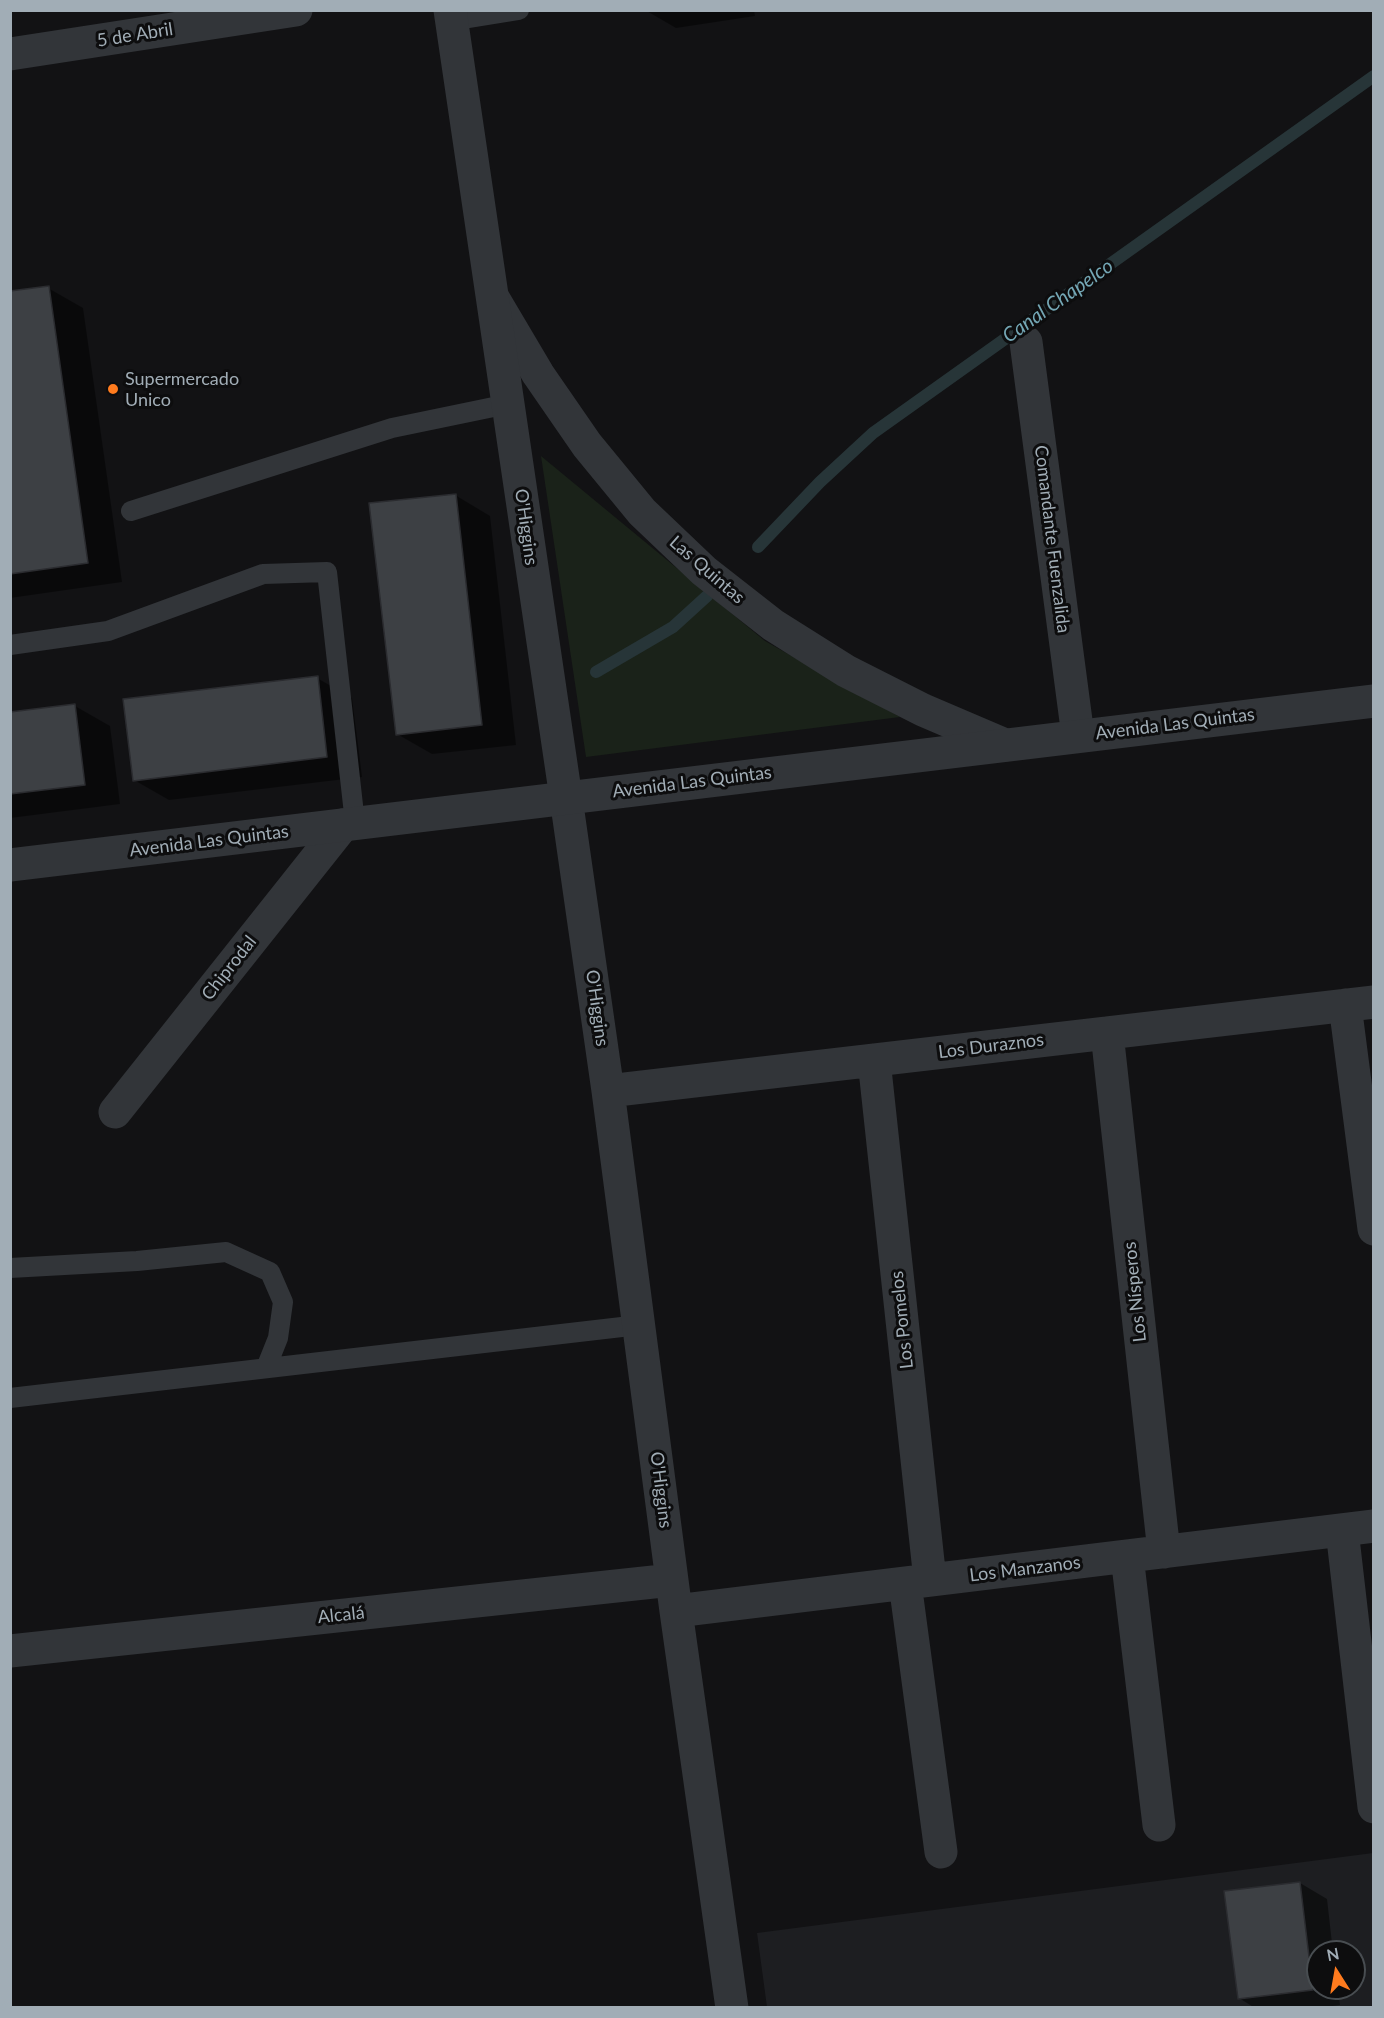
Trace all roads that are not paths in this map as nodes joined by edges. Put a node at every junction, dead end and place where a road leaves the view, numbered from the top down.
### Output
1 (296, 10) edge
2 (519, 10) edge
3 (450, 16) edge
4 (10, 54) edge
5 (493, 298) junction
6 (1026, 342) dead end
7 (508, 404) junction
8 (131, 511) dead end
9 (10, 645) edge
10 (1374, 700) edge
11 (1078, 736) junction
12 (1005, 745) junction
13 (566, 798) junction
14 (349, 824) junction
15 (10, 865) edge
16 (1359, 1003) edge
17 (1107, 1033) junction
18 (874, 1060) junction
19 (609, 1090) junction
20 (115, 1112) dead end
21 (1374, 1229) edge
22 (10, 1268) edge
23 (639, 1325) junction
24 (266, 1368) junction
25 (10, 1398) edge
26 (1374, 1526) edge
27 (1342, 1530) junction
28 (1164, 1552) junction
29 (1127, 1556) junction
30 (918, 1582) junction
31 (674, 1595) junction
32 (10, 1651) edge
33 (1371, 1749) edge
34 (1374, 1807) edge
35 (1159, 1825) dead end
36 (941, 1852) dead end
37 (732, 2007) edge

1 - 4 street, 5 de Abril
2 - 3 lane
3 - 5 street, O'Higgins
5 - 7 street, O'Higgins
5 - 12 street, Las Quintas
6 - 11 street, Comandante Fuenzalida
7 - 8 lane
7 - 13 street, O'Higgins
9 - 14 lane
10 - 11 street, Avenida Las Quintas
11 - 12 street, Avenida Las Quintas
12 - 13 street, Avenida Las Quintas
13 - 14 street, Avenida Las Quintas
13 - 19 street, O'Higgins
14 - 15 street, Avenida Las Quintas
14 - 20 street, Chiprodal
16 - 17 street, Los Duraznos
16 - 21 street
17 - 18 street, Los Duraznos
17 - 28 street, Los Nísperos
18 - 19 street, Los Duraznos
18 - 30 street, Los Pomelos
19 - 23 street, O'Higgins
22 - 24 lane
23 - 24 lane
23 - 31 street, O'Higgins
24 - 25 lane
26 - 27 street, Los Manzanos
27 - 28 street, Los Manzanos
27 - 33 street
28 - 29 street, Los Manzanos
29 - 30 street, Los Manzanos
29 - 35 street
30 - 31 street, Los Manzanos
30 - 36 street, Los Pomelos
31 - 32 street, Alcalá
31 - 37 street, O'Higgins
33 - 34 street

